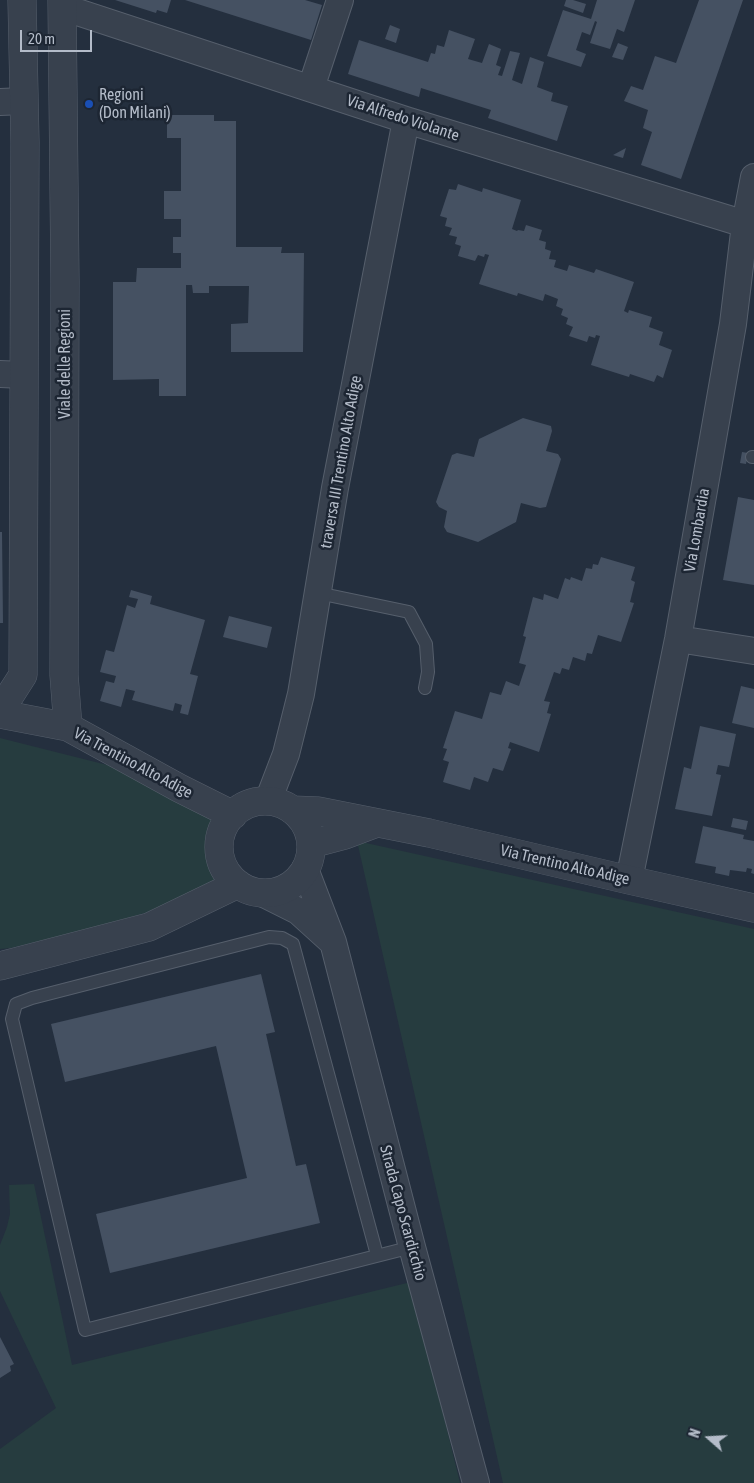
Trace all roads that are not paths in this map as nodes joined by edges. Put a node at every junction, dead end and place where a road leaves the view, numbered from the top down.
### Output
1 (340, 0) edge
2 (22, 3) edge
3 (62, 4) edge
4 (311, 88) junction
5 (12, 102) edge
6 (406, 120) junction
7 (754, 178) edge
8 (745, 224) junction
9 (744, 324) edge
10 (12, 375) edge
11 (318, 593) junction
12 (678, 639) junction
13 (754, 651) edge
14 (425, 688) dead end
15 (0, 712) edge
16 (68, 727) junction
17 (280, 806) junction
18 (232, 815) junction
19 (377, 823) junction
20 (308, 856) junction
21 (629, 880) junction
22 (250, 889) junction
23 (754, 908) edge
24 (333, 942) junction
25 (0, 966) edge
26 (412, 1247) junction
27 (377, 1255) junction
28 (476, 1483) edge

1 - 4 street
2 - 3 street
2 - 5 street
3 - 4 street, Via Alfredo Violante
3 - 16 street, Viale delle Regioni
4 - 6 street, Via Alfredo Violante
5 - 10 street
6 - 8 street, Via Alfredo Violante
6 - 11 street, traversa III Trentino Alto Adige
7 - 8 street, Via Lombardia
8 - 9 street, Via Lombardia
9 - 12 street, Via Lombardia
10 - 15 street
11 - 14 lane
11 - 17 street, traversa III Trentino Alto Adige
12 - 13 street
12 - 21 street, Via Lombardia
15 - 16 street, Via Trentino Alto Adige
16 - 18 street, Via Trentino Alto Adige
17 - 18 street
17 - 19 street, Via Trentino Alto Adige
17 - 20 street
18 - 22 street
19 - 20 street
19 - 21 street, Via Trentino Alto Adige
20 - 22 street
20 - 24 street, Strada Capo Scardicchio
21 - 23 street, Via Trentino Alto Adige
22 - 24 street
22 - 25 street
24 - 26 street, Strada Capo Scardicchio
26 - 27 lane
26 - 28 street, Strada Capo Scardicchio
27 - 27 lane

